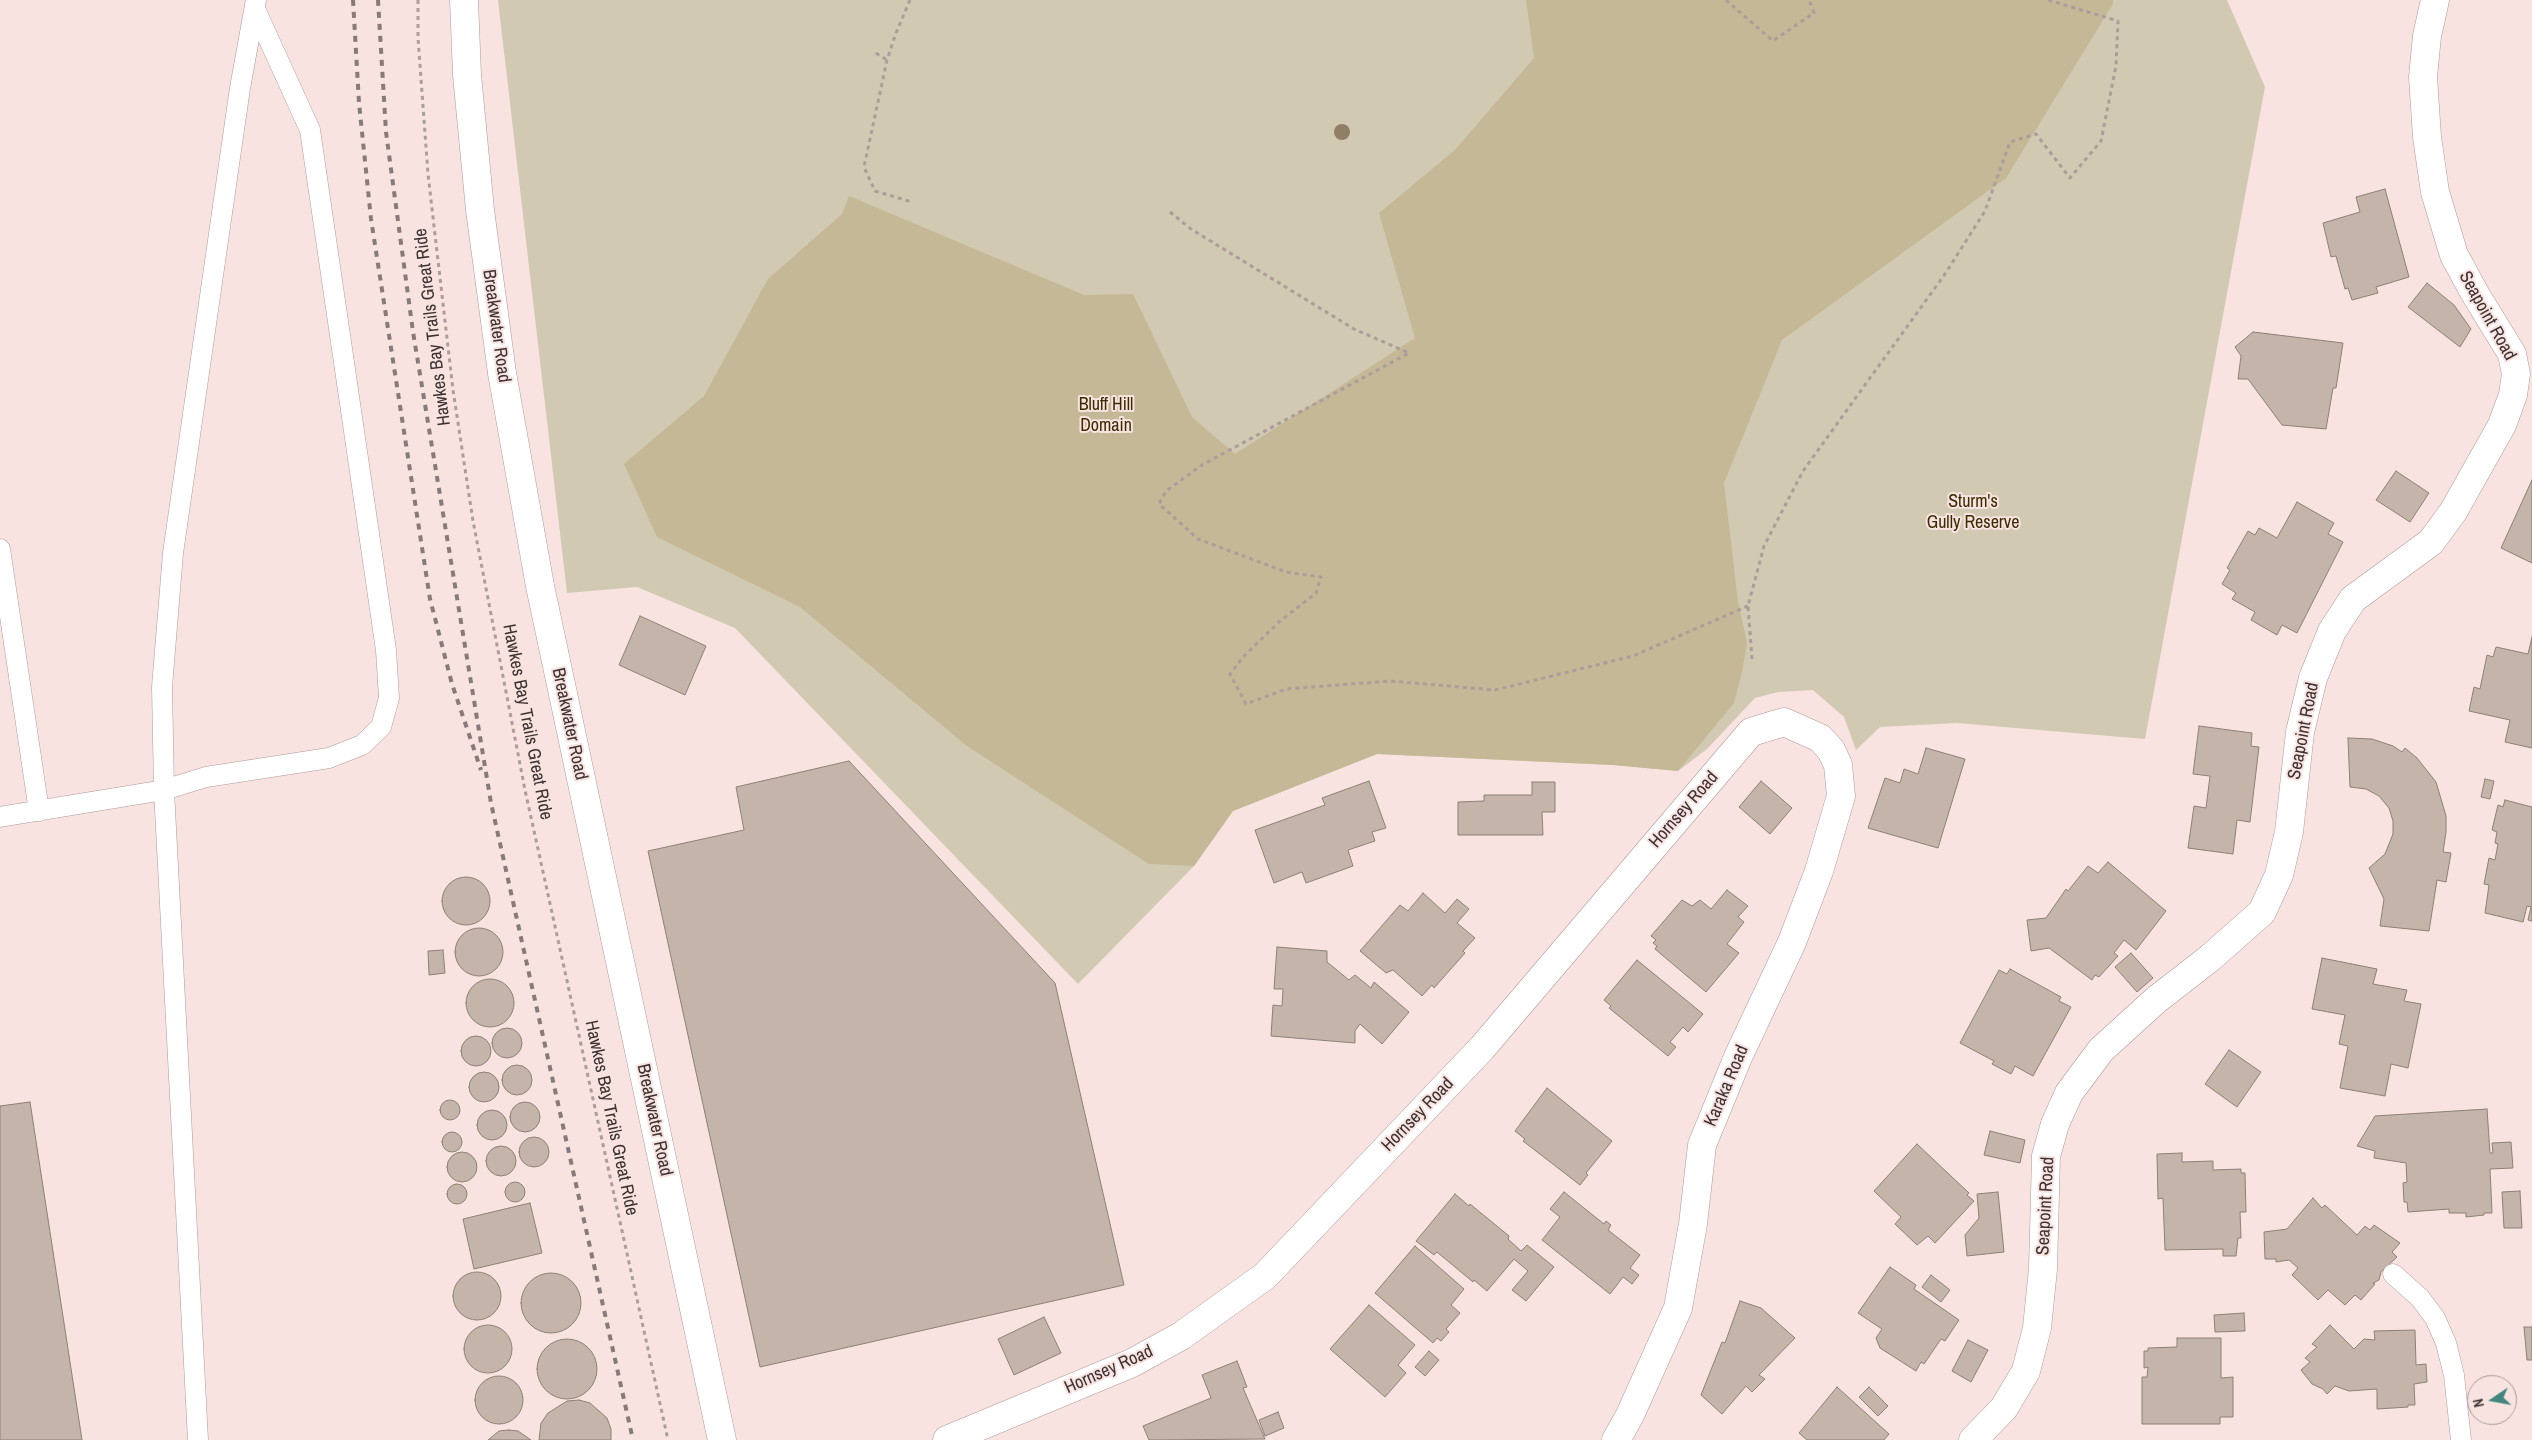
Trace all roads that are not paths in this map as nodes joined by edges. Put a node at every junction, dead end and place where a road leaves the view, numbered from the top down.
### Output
1 (464, 0) edge
2 (2435, 0) edge
3 (256, 5) edge
4 (0, 549) edge
5 (1820, 738) joint
6 (164, 790) junction
7 (39, 811) junction
8 (0, 818) edge
9 (2393, 1274) dead end
10 (198, 1440) edge
11 (722, 1440) edge
12 (947, 1440) edge
13 (1616, 1440) edge
14 (1973, 1440) edge
15 (2461, 1440) edge

1 - 11 main road, Breakwater Road
2 - 14 main road, Seapoint Road
3 - 6 lane
3 - 6 lane
4 - 7 lane
5 - 12 main road, Hornsey Road
5 - 13 main road, Karaka Road
6 - 7 lane
6 - 10 lane
7 - 8 lane
9 - 15 lane

